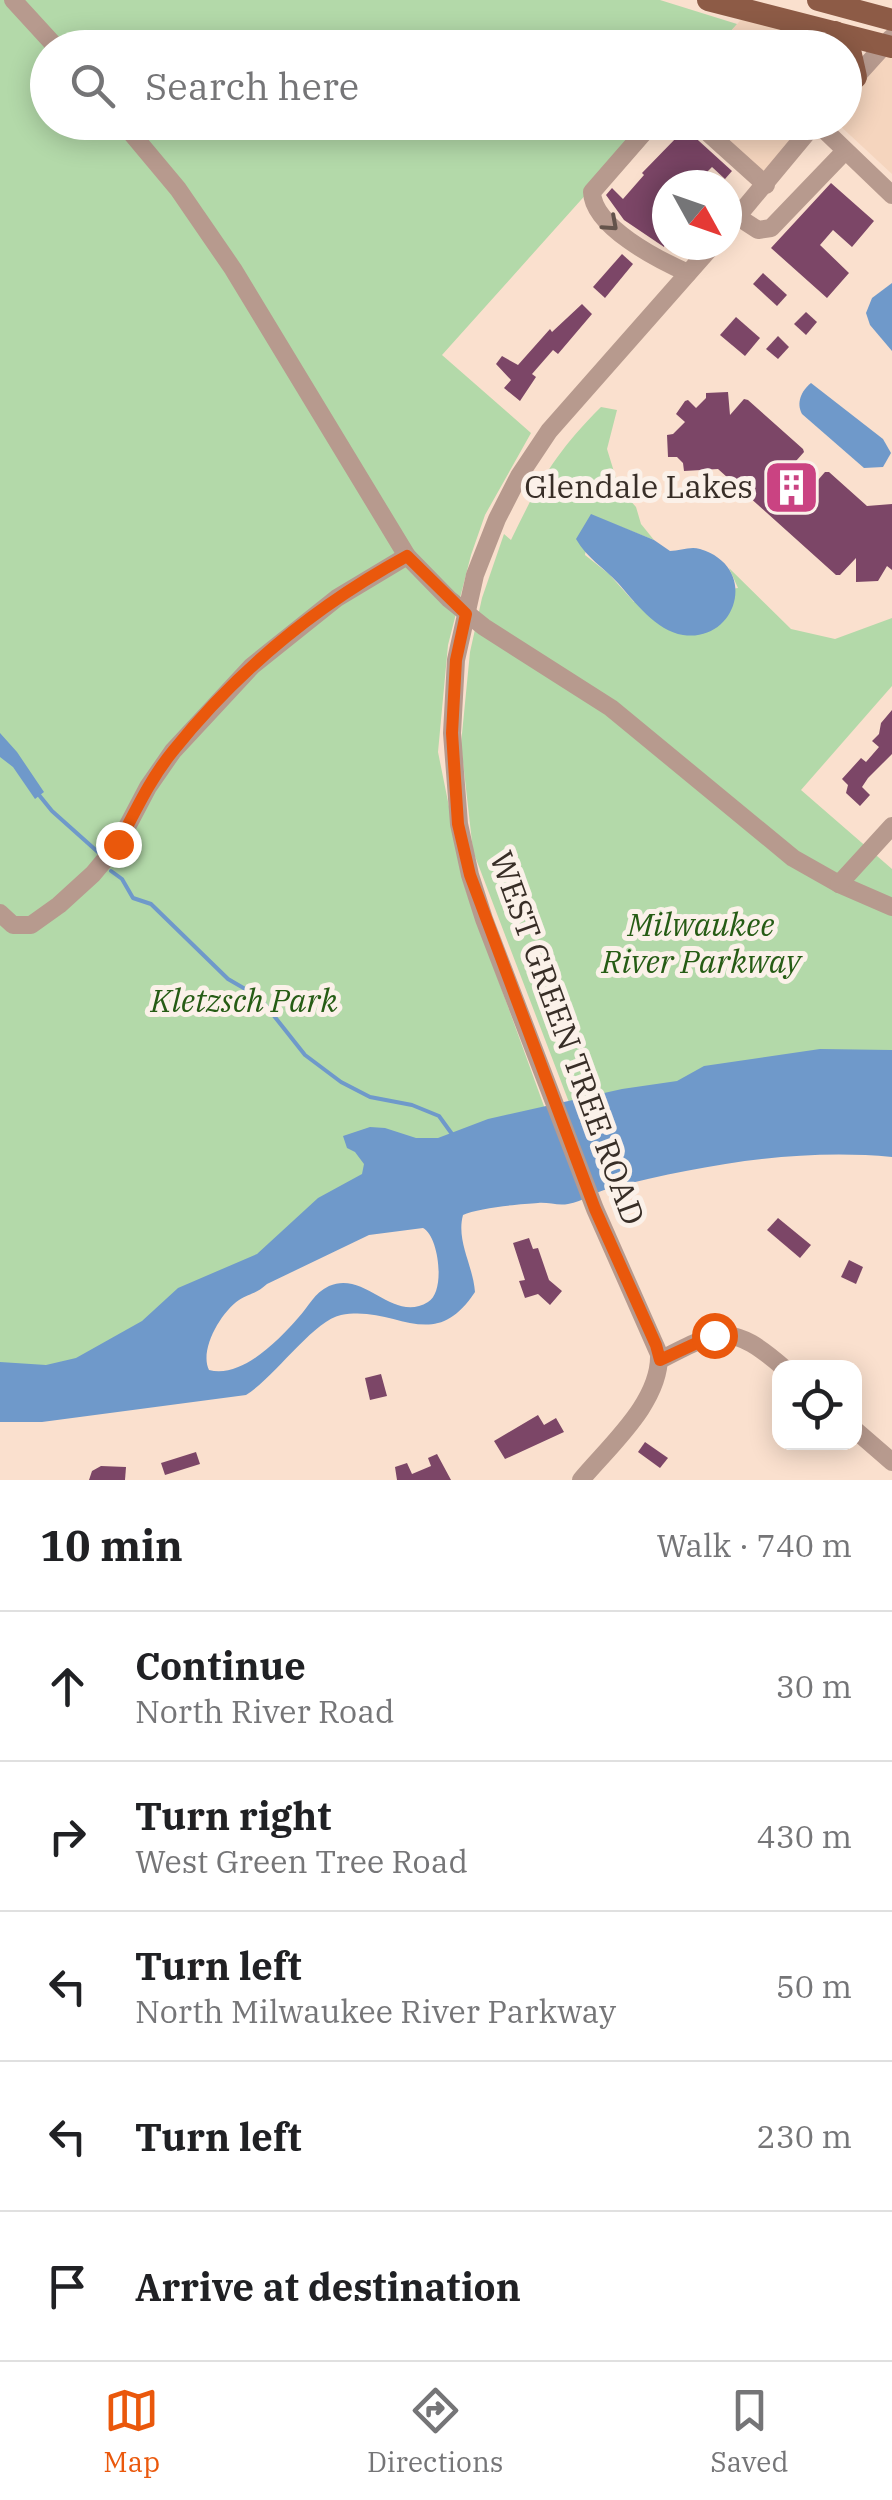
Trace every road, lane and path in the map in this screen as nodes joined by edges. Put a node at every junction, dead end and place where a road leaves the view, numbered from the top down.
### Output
1 (10, 0) edge
2 (708, 0) edge
3 (827, 1) edge
4 (750, 5) edge
5 (0, 6) edge
6 (892, 20) edge
7 (39, 30) edge
8 (829, 30) edge
9 (862, 37) edge
10 (890, 43) edge
11 (862, 72) edge
12 (137, 140) edge
13 (637, 140) edge
14 (716, 140) edge
15 (801, 140) edge
16 (835, 140) edge
17 (845, 150) junction
18 (766, 184) junction
19 (892, 196) edge
20 (742, 211) edge
21 (742, 225) edge
22 (699, 260) edge
23 (688, 273) junction
24 (407, 556) junction
25 (466, 614) junction
26 (892, 826) edge
27 (839, 884) junction
28 (892, 906) edge
29 (0, 913) edge
30 (660, 1360) junction
31 (774, 1360) edge
32 (862, 1436) edge
33 (892, 1462) edge
34 (581, 1480) edge

1 - 5 street
1 - 7 street
2 - 4 main road
3 - 6 main road
4 - 8 main road
9 - 10 main road
10 - 11 street
12 - 24 street
13 -> 23 street
14 - 18 street
15 - 18 street
16 - 17 street
17 - 19 street
17 - 21 street
18 - 20 street
22 - 23 street, WEST GREEN TREE ROAD
23 - 25 street, WEST GREEN TREE ROAD
24 - 25 street
24 - 29 street
25 - 27 street
25 - 30 street, WEST GREEN TREE ROAD
26 - 27 street
27 - 28 street
30 - 31 street
30 - 34 street
32 - 33 street

